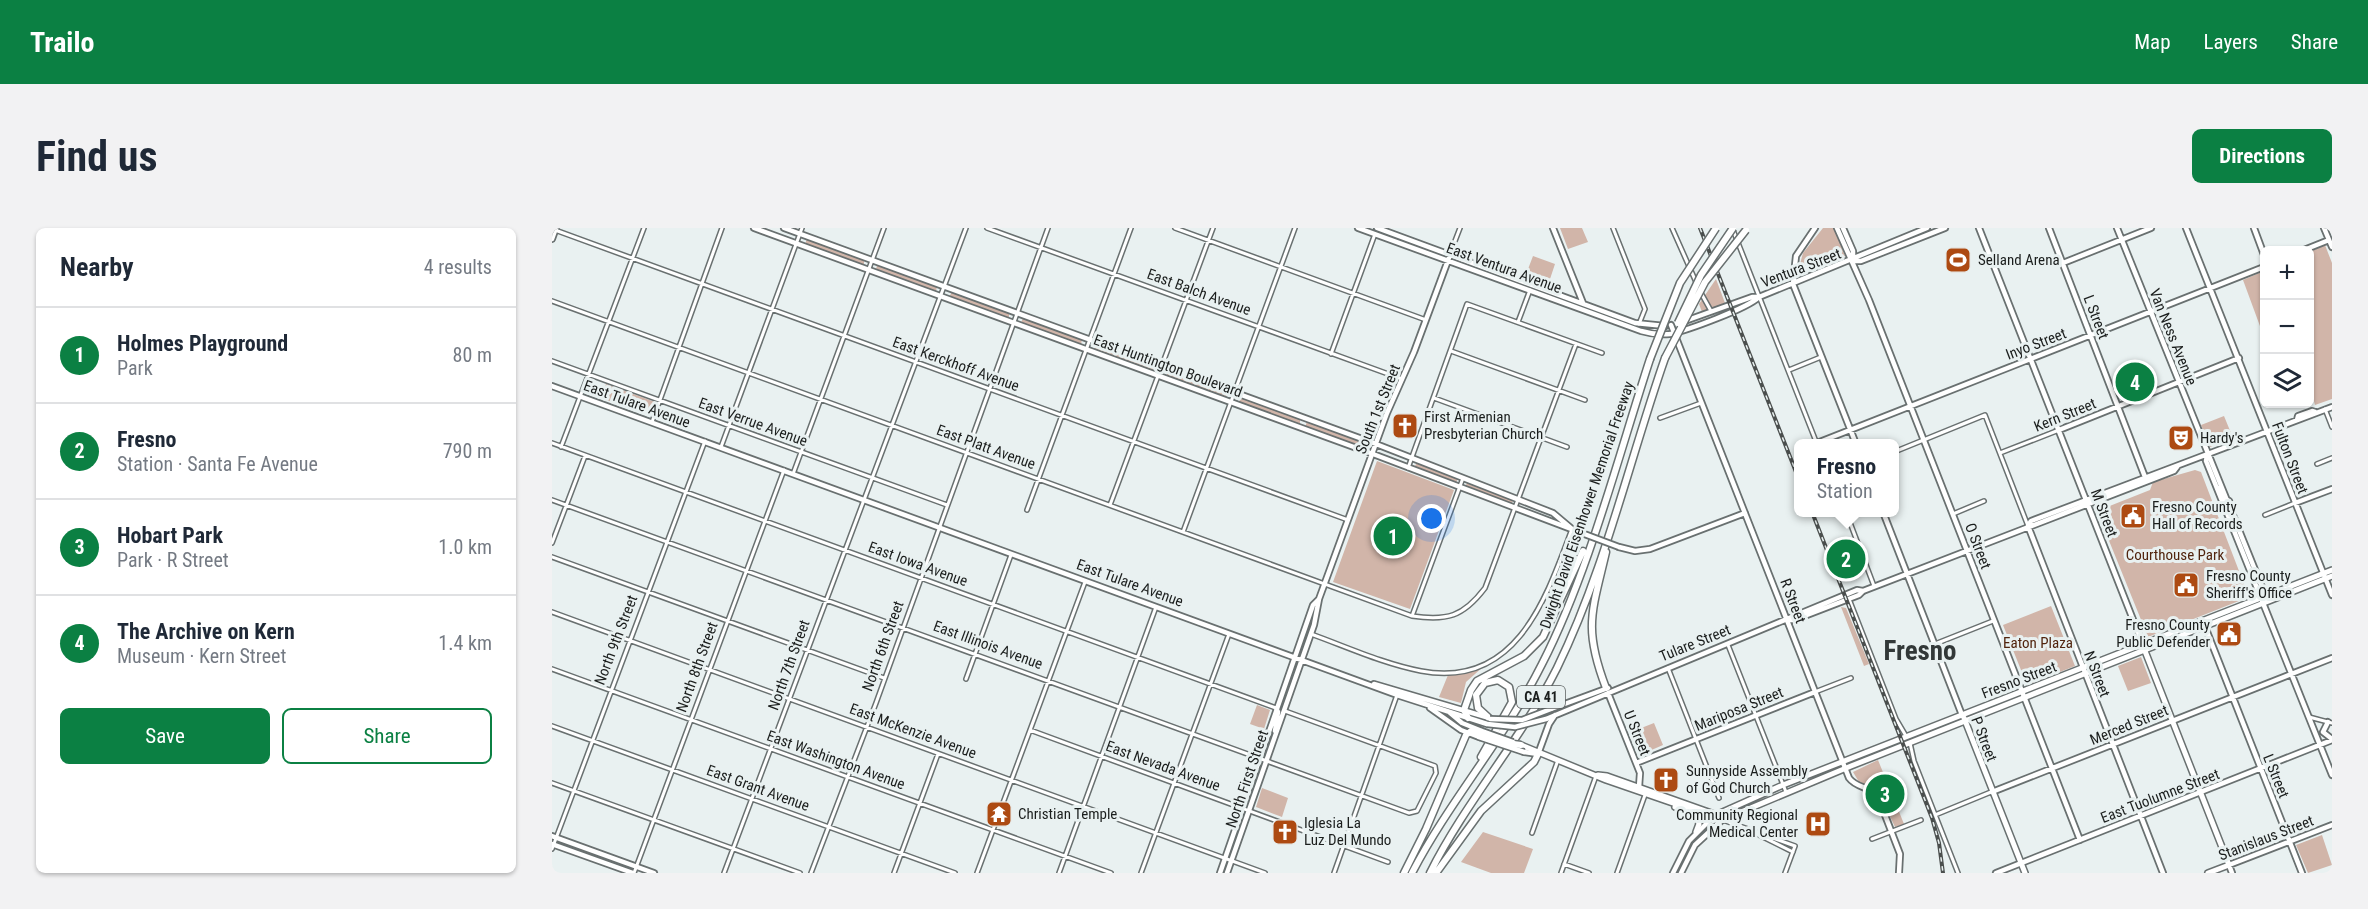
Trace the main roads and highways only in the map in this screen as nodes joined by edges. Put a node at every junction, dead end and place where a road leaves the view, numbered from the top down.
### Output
1 (754, 228) edge
2 (784, 228) edge
3 (1358, 228) edge
4 (1377, 228) edge
5 (1714, 228) edge
6 (1732, 228) edge
7 (1815, 228) edge
8 (1838, 228) edge
9 (1843, 228) edge
10 (1927, 228) edge
11 (1945, 228) edge
12 (1979, 228) edge
13 (2049, 228) edge
14 (2117, 228) edge
15 (2151, 228) edge
16 (2186, 228) edge
17 (2254, 228) edge
18 (2324, 228) edge
19 (555, 229) edge
20 (1554, 229) edge
21 (1748, 229) edge
22 (801, 231) edge
23 (1911, 231) edge
24 (552, 239) edge
25 (2121, 240) junction
26 (2329, 240) junction
27 (2261, 246) edge
28 (2314, 246) edge
29 (2332, 248) edge
30 (1450, 255) junction
31 (1448, 261) junction
32 (1853, 261) junction
33 (2063, 263) junction
34 (2260, 269) edge
35 (1793, 284) junction
36 (2211, 288) junction
37 (1759, 297) junction
38 (1583, 303) junction
39 (1586, 311) junction
40 (2150, 312) junction
41 (1640, 324) joint
42 (1671, 325) junction
43 (1641, 332) joint
44 (1674, 333) junction
45 (2090, 336) junction
46 (2238, 358) junction
47 (2030, 359) junction
48 (1664, 361) junction
49 (2178, 382) junction
50 (552, 386) edge
51 (1910, 405) junction
52 (2118, 406) junction
53 (2330, 406) edge
54 (1304, 418) junction
55 (1301, 428) junction
56 (1851, 430) junction
57 (2059, 430) junction
58 (2267, 431) junction
59 (1827, 439) edge
60 (1854, 439) edge
61 (1376, 444) junction
62 (1373, 454) junction
63 (2207, 455) junction
64 (2146, 479) junction
65 (2213, 481) junction
66 (2332, 489) edge
67 (2229, 501) junction
68 (2087, 502) junction
69 (2295, 503) junction
70 (1617, 504) junction
71 (1745, 513) junction
72 (1885, 517) edge
73 (1598, 518) junction
74 (2028, 526) junction
75 (1572, 529) junction
76 (1967, 549) junction
77 (2332, 570) edge
78 (1907, 573) junction
79 (2324, 576) junction
80 (2332, 576) edge
81 (1863, 591) junction
82 (2332, 595) edge
83 (1319, 599) junction
84 (2264, 599) junction
85 (1787, 620) junction
86 (2195, 624) junction
87 (2203, 624) junction
88 (2170, 640) junction
89 (2144, 647) junction
90 (1294, 656) junction
91 (1301, 658) junction
92 (2332, 658) edge
93 (2083, 671) junction
94 (2292, 674) junction
95 (1371, 684) junction
96 (1609, 690) junction
97 (1398, 692) junction
98 (1815, 692) junction
99 (1289, 693) joint
100 (2024, 694) junction
101 (2232, 696) junction
102 (1436, 701) junction
103 (1422, 704) junction
104 (1276, 708) junction
105 (1464, 710) junction
106 (1447, 711) junction
107 (1557, 714) junction
108 (1468, 718) junction
109 (1963, 718) junction
110 (1488, 720) junction
111 (2173, 720) junction
112 (2330, 723) edge
113 (1275, 733) junction
114 (1468, 733) junction
115 (1481, 734) junction
116 (2332, 740) edge
117 (2112, 744) junction
118 (2320, 745) junction
119 (1524, 748) joint
120 (1538, 753) junction
121 (1263, 759) junction
122 (1636, 763) junction
123 (1844, 765) junction
124 (2053, 768) junction
125 (2261, 769) junction
126 (1597, 775) junction
127 (2332, 775) edge
128 (1612, 782) junction
129 (1639, 787) junction
130 (1992, 792) junction
131 (2201, 793) junction
132 (1645, 795) junction
133 (1458, 796) junction
134 (1675, 800) junction
135 (1668, 803) junction
136 (1246, 809) junction
137 (1714, 816) junction
138 (2141, 816) junction
139 (1722, 820) junction
140 (2332, 825) edge
141 (1696, 832) junction
142 (554, 837) edge
143 (2080, 840) junction
144 (2289, 842) junction
145 (553, 846) edge
146 (2021, 863) junction
147 (2229, 865) junction
148 (633, 873) edge
149 (654, 873) edge
150 (1220, 873) edge
151 (1227, 873) edge
152 (1404, 873) edge
153 (1412, 873) edge
154 (1430, 873) edge
155 (1436, 873) edge
156 (1673, 873) edge
157 (1681, 873) edge
158 (1899, 873) edge
159 (1996, 873) edge
160 (2025, 873) edge
161 (2163, 873) edge
162 (2208, 873) edge
163 (2232, 873) edge
164 (2301, 873) edge

1 - 55 main road, East Huntington Boulevard
2 - 22 main road, East Huntington Boulevard
3 - 31 main road, East Ventura Avenue
4 - 30 main road, East Ventura Avenue
5 - 73 highway, Dwight David Eisenhower Memorial Freeway / CA 41, bridge
6 - 48 highway, CA 41, bridge
7 - 35 main road
8 - 32 main road, O Street
9 - 32 main road, O Street
10 - 23 main road, Ventura Street
11 - 32 main road, Ventura Street
12 - 47 main road, M Street
13 - 33 main road, L Street
14 - 25 main road, Van Ness Avenue
15 - 25 main road
16 - 36 main road, Fulton Street
17 - 27 main road
18 - 26 main road
19 - 24 main road
20 - 38 main road
21 - 48 highway, bridge
22 - 54 main road, East Huntington Boulevard
23 - 32 main road, Ventura Street
25 - 33 main road
25 - 40 main road, Van Ness Avenue
26 - 28 main road
26 - 29 main road
30 - 31 main road, South 1st Street
30 - 38 main road, East Ventura Avenue
31 - 39 main road, East Ventura Avenue
31 - 61 main road, South 1st Street
32 - 35 main road, Ventura Street
32 - 51 main road, O Street
33 - 45 main road, L Street
34 - 36 main road, Inyo Street
35 - 37 main road, Ventura Street
35 - 56 main road
36 - 40 main road, Inyo Street
36 - 46 main road, Fulton Street
37 - 42 main road, Ventura Street
37 - 44 main road, Ventura Street
38 - 39 main road
38 - 41 main road, East Ventura Avenue
39 - 43 main road, East Ventura Avenue
40 - 45 main road, Inyo Street
40 - 49 main road, Van Ness Avenue
41 - 42 main road, Ventura Street
42 - 44 main road, R Street
43 - 44 main road, Ventura Street
44 - 71 main road, R Street
45 - 47 main road, Inyo Street
45 - 52 main road, L Street
46 - 49 main road, Kern Street
46 - 58 main road, Fulton Street
47 - 51 main road, Inyo Street
47 - 57 main road, M Street
48 - 70 highway, Dwight David Eisenhower Memorial Freeway / CA 41
49 - 52 main road, Kern Street
49 - 63 main road, Van Ness Avenue
50 - 90 main road, East Tulare Avenue
51 - 56 main road, Inyo Street
51 - 76 main road, O Street
52 - 57 main road, Kern Street
52 - 64 main road, L Street
53 - 58 main road, Tulare Street
54 - 55 main road
54 - 61 main road, East Huntington Boulevard
55 - 62 main road, East Huntington Boulevard
56 - 59 main road, Inyo Street
56 - 60 main road
57 - 68 main road, M Street
58 - 63 main road, Tulare Street
58 - 69 main road, Fulton Street
61 - 62 main road, South 1st Street
61 - 75 main road, East Huntington Boulevard
62 - 75 main road, East Huntington Boulevard
62 - 83 main road, South 1st Street
63 - 64 main road, Tulare Street
63 - 65 main road, Van Ness Avenue
63 - 67 main road, Van Ness Avenue
64 - 68 main road, Tulare Street
65 - 67 main road
65 - 84 main road, Van Ness Avenue
66 - 69 main road
67 - 84 main road, Van Ness Avenue
68 - 74 main road, Tulare Street
68 - 89 main road, M Street
69 - 79 main road, Fulton Street
70 - 96 highway
70 - 154 highway, Dwight David Eisenhower Memorial Freeway / CA 41
71 - 75 main road, East Huntington Boulevard, bridge
71 - 85 main road, R Street
72 - 78 main road, P Street
73 - 105 highway
73 - 133 highway, Dwight David Eisenhower Memorial Freeway / CA 41
74 - 76 main road, Tulare Street
74 - 93 main road, N Street
76 - 78 main road, Tulare Street
76 - 100 main road, O Street
77 - 79 main road, Fresno Street
78 - 81 main road, Tulare Street
78 - 109 main road, P Street
79 - 80 main road, Fresno Street
79 - 82 main road, Fulton Street
79 - 84 main road, Fresno Street
81 - 85 main road, Tulare Street
81 - 85 main road, Tulare Street
83 - 90 main road, South 1st Street
83 - 91 main road, South 1st Street
84 - 87 main road, Fresno Street
84 - 94 main road, Van Ness Avenue
85 - 96 main road, Tulare Street
85 - 98 main road, R Street
86 - 87 main road, Fresno Street
86 - 88 main road
86 - 89 main road, Fresno Street
87 - 88 main road, Fresno Street
87 - 101 main road, L Street
88 - 89 main road, Fresno Street
89 - 93 main road, Fresno Street
89 - 111 main road, M Street
90 - 91 main road, East Tulare Avenue
90 - 104 main road, North First Street
91 - 95 main road, East Tulare Avenue
91 - 99 main road, South 1st Street
92 - 94 main road, Merced Street
93 - 100 main road, Fresno Street
93 - 117 main road, N Street
94 - 101 main road, Merced Street
94 - 118 main road, Van Ness Avenue
95 - 97 main road, East Tulare Avenue
95 - 97 main road, East Tulare Avenue
96 - 107 main road, Tulare Street
96 - 110 main road, Tulare Street, bridge
96 - 122 main road, U Street
97 - 102 main road, East Tulare Avenue
97 - 103 main road, East Tulare Avenue
98 - 122 main road, Mariposa Street
98 - 123 main road, R Street
99 - 113 main road, North First Street
100 - 109 main road, Fresno Street
100 - 124 main road, O Street
101 - 111 main road, Merced Street
101 - 125 main road, L Street
102 - 105 main road, East Tulare Avenue
102 - 106 main road
103 - 106 main road, East Tulare Avenue
103 - 114 main road
104 - 113 main road
104 - 121 main road, North First Street
105 - 108 highway
105 - 110 main road, East Tulare Avenue
106 - 108 main road, East Tulare Avenue
106 - 115 main road
107 - 110 main road, Tulare Street, bridge
107 - 120 main road
108 - 110 main road, East Tulare Avenue
109 - 123 main road, Fresno Street
109 - 130 main road, P Street
110 - 133 highway
111 - 117 main road, Merced Street
111 - 131 main road, M Street
112 - 116 main road
113 - 121 main road, North First Street
114 - 115 highway
114 - 152 highway
115 - 119 highway, bridge
116 - 118 main road, East Tuolumne Street
117 - 124 main road, Merced Street
117 - 138 main road, N Street
118 - 125 main road, East Tuolumne Street
118 - 127 main road, Van Ness Avenue
119 - 120 main road
120 - 126 main road
120 - 155 highway
121 - 136 main road, North First Street
122 - 129 main road, U Street
123 - 137 main road, Fresno Street
123 - 139 main road, Fresno Street
123 - 158 main road, R Street
124 - 130 main road, Merced Street
124 - 143 main road, O Street
125 - 131 main road, East Tuolumne Street
125 - 144 main road, L Street
126 - 128 main road
126 - 129 main road
128 - 129 main road
128 - 132 main road
129 - 134 main road
130 - 146 main road, P Street
131 - 138 main road, East Tuolumne Street
131 - 147 main road, M Street
132 - 134 main road
132 - 135 main road
133 - 153 highway, Dwight David Eisenhower Memorial Freeway / CA 41
134 - 137 main road
135 - 137 main road
135 - 141 main road
136 - 150 main road, North First Street
136 - 151 main road, North First Street
137 - 139 main road
137 - 141 main road
138 - 143 main road, East Tuolumne Street
138 - 161 main road, N Street
139 - 157 main road
140 - 144 main road, Stanislaus Street
141 - 156 main road
142 - 149 main road
143 - 146 main road, East Tuolumne Street
144 - 147 main road, Stanislaus Street
144 - 164 main road, L Street
145 - 148 main road
146 - 159 main road, East Tuolumne Street
146 - 160 main road, P Street
147 - 162 main road, Stanislaus Street
147 - 163 main road, M Street

